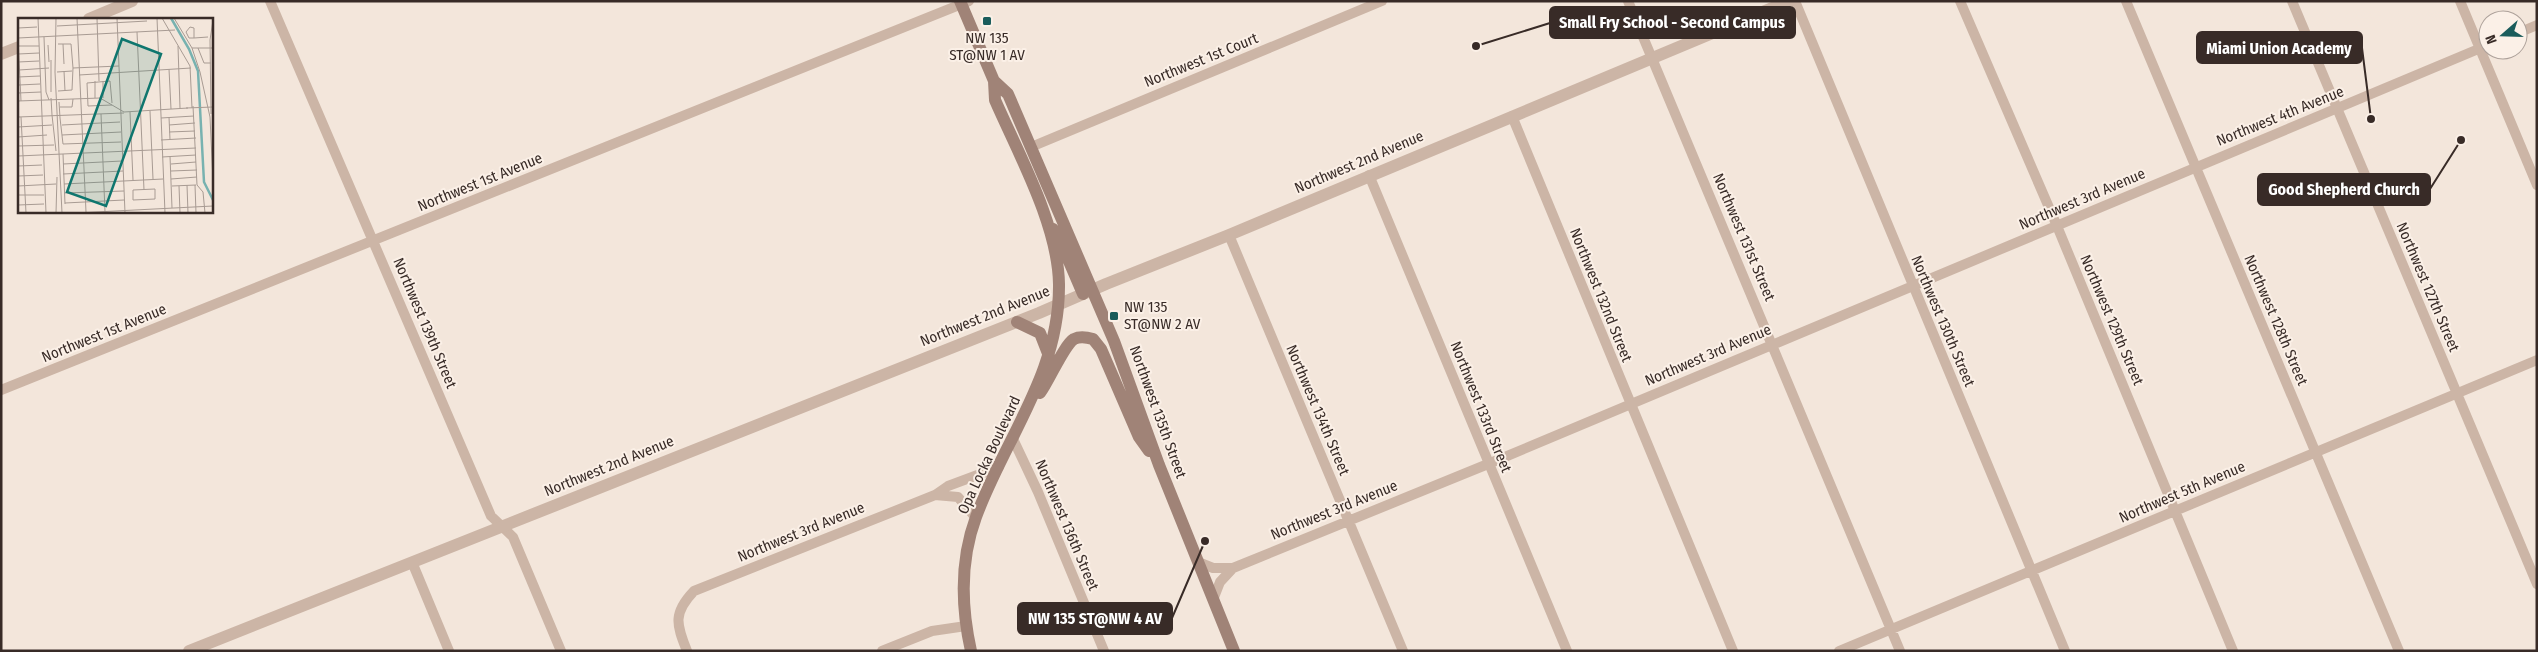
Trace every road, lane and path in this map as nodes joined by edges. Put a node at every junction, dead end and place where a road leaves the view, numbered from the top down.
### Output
1 (132, 1) edge
2 (270, 1) edge
3 (1382, 1) edge
4 (1628, 1) edge
5 (1789, 1) edge
6 (1795, 1) edge
7 (1960, 1) edge
8 (2126, 1) edge
9 (2292, 1) edge
10 (2460, 1) edge
11 (964, 2) edge
12 (91, 18) edge
13 (2478, 36) edge
14 (18, 47) edge
15 (2478, 50) edge
16 (1, 54) edge
17 (1652, 58) junction
18 (2489, 60) edge
19 (994, 81) junction
20 (2337, 109) junction
21 (1512, 116) junction
22 (1031, 147) junction
23 (2194, 167) junction
24 (1369, 175) junction
25 (2537, 186) edge
26 (1046, 220) junction
27 (2057, 226) junction
28 (1229, 235) junction
29 (374, 240) junction
30 (1912, 287) junction
31 (1088, 292) junction
32 (1058, 305) junction
33 (1017, 322) junction
34 (1772, 344) junction
35 (1049, 356) junction
36 (2537, 360) edge
37 (1, 390) edge
38 (2457, 394) junction
39 (1031, 403) junction
40 (1630, 404) junction
41 (1013, 439) junction
42 (2316, 452) junction
43 (1488, 464) junction
44 (1159, 465) junction
45 (999, 467) junction
46 (935, 495) junction
47 (2176, 511) junction
48 (976, 518) junction
49 (1348, 521) junction
50 (503, 526) junction
51 (412, 562) junction
52 (1198, 562) junction
53 (1233, 568) junction
54 (2032, 572) junction
55 (2537, 584) edge
56 (1213, 600) junction
57 (966, 626) junction
58 (1891, 630) junction
59 (189, 651) edge
60 (449, 651) edge
61 (561, 651) edge
62 (687, 651) edge
63 (882, 651) edge
64 (971, 651) edge
65 (1104, 651) edge
66 (1234, 651) edge
67 (1403, 651) edge
68 (1567, 651) edge
69 (1733, 651) edge
70 (1840, 651) edge
71 (1900, 651) edge
72 (2065, 651) edge
73 (2233, 651) edge
74 (2399, 651) edge

1 - 12 street
2 - 29 street, Northwest 139th Street
3 - 22 street, Northwest 1st Court
4 - 17 street, Northwest 131st Street
5 - 17 street, Northwest 2nd Avenue
6 - 30 street, Northwest 130th Street
7 - 27 street, Northwest 129th Street
8 - 23 street, Northwest 128th Street
9 - 20 street, Northwest 127th Street
10 - 13 street
11 - 19 main road, Northwest 135th Street
11 - 29 street, Northwest 1st Avenue
14 - 16 street
15 - 20 street, Northwest 4th Avenue
17 - 21 street, Northwest 2nd Avenue
17 - 34 street, Northwest 131st Street
18 - 25 street
19 - 22 main road, Northwest 135th Street
19 - 26 main road, Northwest 135th Street
20 - 23 street, Northwest 4th Avenue
20 - 38 street, Northwest 127th Street
21 - 24 street, Northwest 2nd Avenue
21 - 40 street, Northwest 132nd Street
22 - 31 main road, Northwest 135th Street
23 - 27 street, Northwest 3rd Avenue
23 - 42 street, Northwest 128th Street
24 - 28 street, Northwest 2nd Avenue
24 - 43 street, Northwest 133rd Street
26 - 31 main road
26 - 32 main road, Northwest 135th Street
27 - 30 street, Northwest 3rd Avenue
27 - 47 street, Northwest 129th Street
28 - 31 street, Northwest 2nd Avenue
28 - 49 street, Northwest 134th Street
29 - 37 street, Northwest 1st Avenue
29 - 50 street, Northwest 139th Street
30 - 34 street, Northwest 3rd Avenue
30 - 54 street, Northwest 130th Street
31 - 32 street, Northwest 2nd Avenue
31 - 44 main road, Northwest 135th Street
32 - 33 street, Northwest 2nd Avenue
32 - 35 main road, Opa Locka Boulevard
33 - 35 main road
33 - 50 street, Northwest 2nd Avenue
34 - 40 street, Northwest 3rd Avenue
34 - 58 street, Northwest 131st Street
35 - 39 main road, Opa Locka Boulevard
36 - 38 street, Northwest 5th Avenue
38 - 42 street, Northwest 5th Avenue
38 - 55 street, Northwest 127th Street
39 - 41 main road, Opa Locka Boulevard
39 - 44 main road
40 - 43 street, Northwest 3rd Avenue
40 - 69 street, Northwest 132nd Street
41 - 45 main road, Opa Locka Boulevard
41 - 65 street, Northwest 136th Street
42 - 47 street, Northwest 5th Avenue
42 - 74 street, Northwest 128th Street
43 - 49 street, Northwest 3rd Avenue
43 - 68 street, Northwest 133rd Street
44 - 52 main road, Northwest 135th Street
45 - 46 street, Northwest 3rd Avenue
45 - 48 main road, Opa Locka Boulevard
46 - 48 street, Northwest 3rd Avenue
46 - 62 street, Northwest 3rd Avenue
47 - 54 street, Northwest 5th Avenue
47 - 73 street, Northwest 129th Street
48 - 57 main road, Opa Locka Boulevard
49 - 53 street, Northwest 3rd Avenue
49 - 67 street, Northwest 134th Street
50 - 51 street, Northwest 2nd Avenue
50 - 61 street, Northwest 139th Street
51 - 59 street, Northwest 2nd Avenue
51 - 60 street
52 - 53 street, Northwest 3rd Avenue
52 - 56 main road, Northwest 135th Street
53 - 56 street, Northwest 3rd Avenue
54 - 58 street, Northwest 5th Avenue
54 - 72 street, Northwest 130th Street
56 - 66 main road, Northwest 135th Street
57 - 63 street
57 - 64 main road, Opa Locka Boulevard
58 - 70 street, Northwest 5th Avenue
58 - 71 street, Northwest 131st Street

